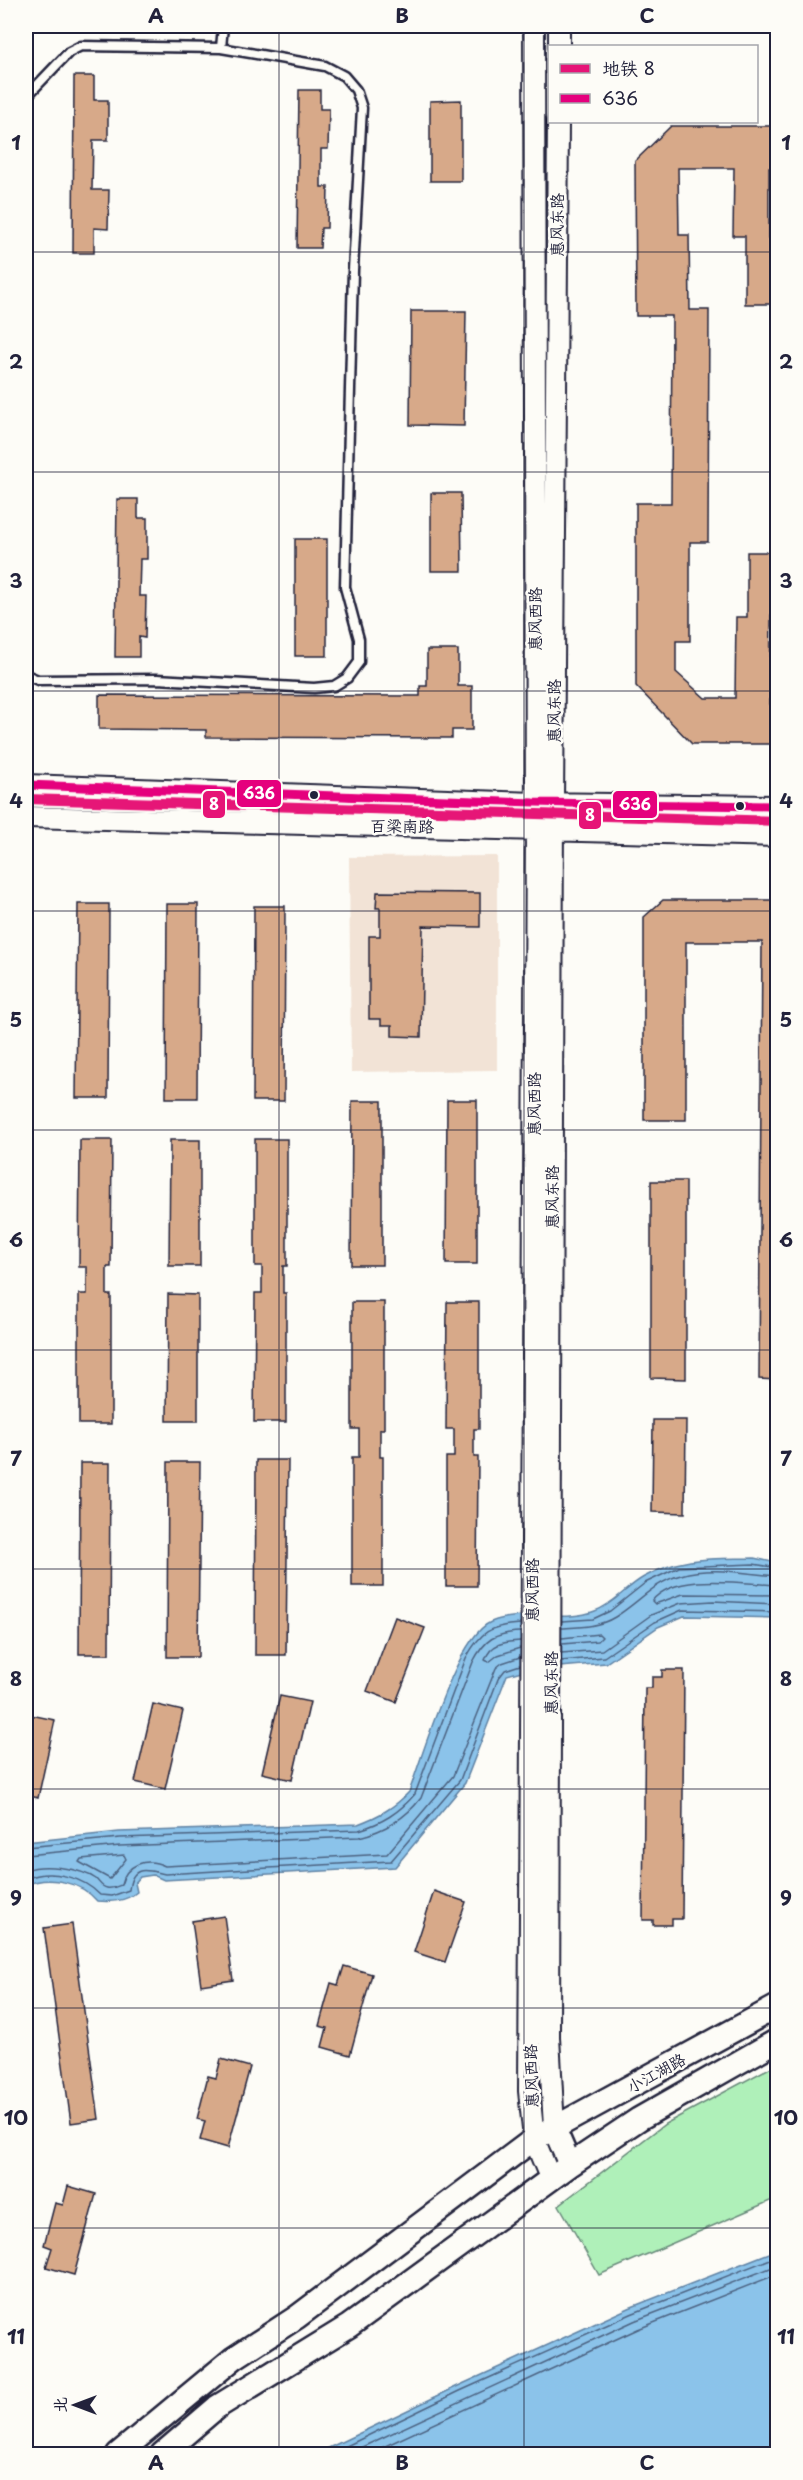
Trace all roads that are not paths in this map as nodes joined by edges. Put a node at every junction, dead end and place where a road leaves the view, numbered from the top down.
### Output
1 (223, 26) edge
2 (534, 26) edge
3 (559, 26) edge
4 (559, 45) edge
5 (221, 48) junction
6 (26, 97) edge
7 (558, 123) edge
8 (26, 675) edge
9 (26, 785) edge
10 (544, 804) junction
11 (777, 806) edge
12 (26, 817) edge
13 (545, 830) junction
14 (777, 836) edge
15 (777, 2006) edge
16 (777, 2040) edge
17 (544, 2134) junction
18 (570, 2165) junction
19 (551, 2180) junction
20 (118, 2454) edge
21 (162, 2454) edge

1 - 5 lane
2 - 10 street, 惠风西路
3 - 4 street
5 - 6 lane
5 - 8 lane
7 - 10 street, 惠风东路
9 - 10 street, 百梁南路
10 - 11 street, 百梁南路
10 - 13 street, 惠风东路
12 - 13 street, 百梁南路
13 - 14 street, 百梁南路
13 - 17 street, 惠风东路
15 - 17 main road, 小江湖路
16 - 18 main road, 小江湖路
17 - 18 main road, 惠风西路
17 - 19 street
17 - 20 main road, 小江湖路
18 - 19 main road, 小江湖路
19 - 21 main road, 小江湖路

